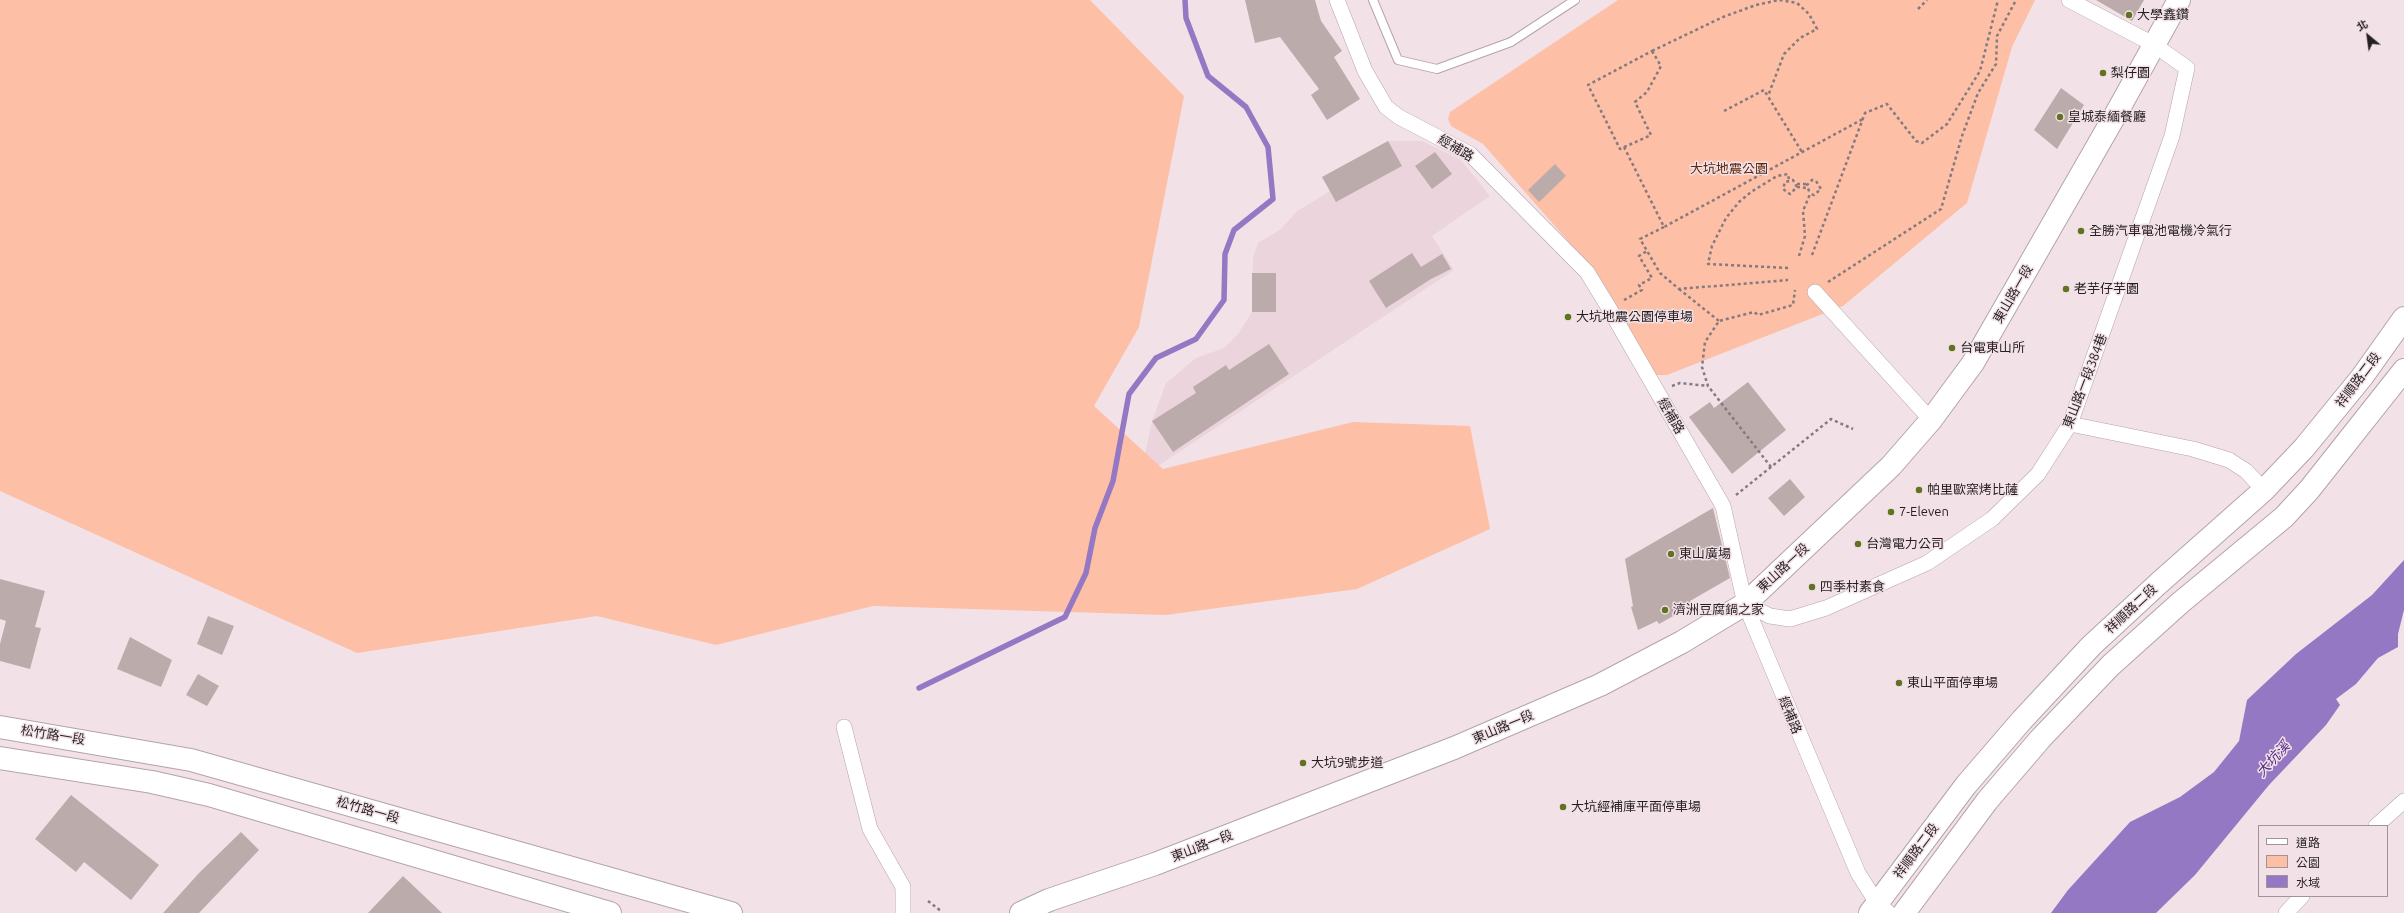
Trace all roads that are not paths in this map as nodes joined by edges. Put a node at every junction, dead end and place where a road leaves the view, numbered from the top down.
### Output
1 (1337, 0) edge
2 (1373, 0) edge
3 (1575, 0) edge
4 (2069, 0) edge
5 (2178, 0) edge
6 (2153, 44) junction
7 (1819, 289) road end
8 (2404, 318) edge
9 (2404, 370) edge
10 (1931, 420) junction
11 (2070, 424) junction
12 (2264, 490) junction
13 (1745, 604) junction
14 (0, 726) edge
15 (844, 727) dead end
16 (0, 758) edge
17 (2404, 801) edge
18 (2377, 825) edge
19 (2301, 897) edge
20 (1879, 910) edge
21 (602, 912) edge
22 (731, 913) edge
23 (902, 913) edge
24 (1021, 913) edge
25 (1904, 913) edge
26 (2286, 913) edge

1 - 13 street, 經補路
2 - 3 lane
4 - 6 street
5 - 6 street, 東山路一段
6 - 10 street, 東山路一段
6 - 11 street, 東山路一段384巷
7 - 10 street
8 - 12 street, 祥順路二段
9 - 25 street, 祥順路二段
10 - 13 street, 東山路一段
11 - 12 street
11 - 13 street, 東山路一段384巷
12 - 20 street, 祥順路二段
13 - 20 street, 經補路
13 - 24 street, 東山路一段
14 - 22 street, 松竹路一段
15 - 23 street
16 - 21 street
17 - 18 street
19 - 26 street

